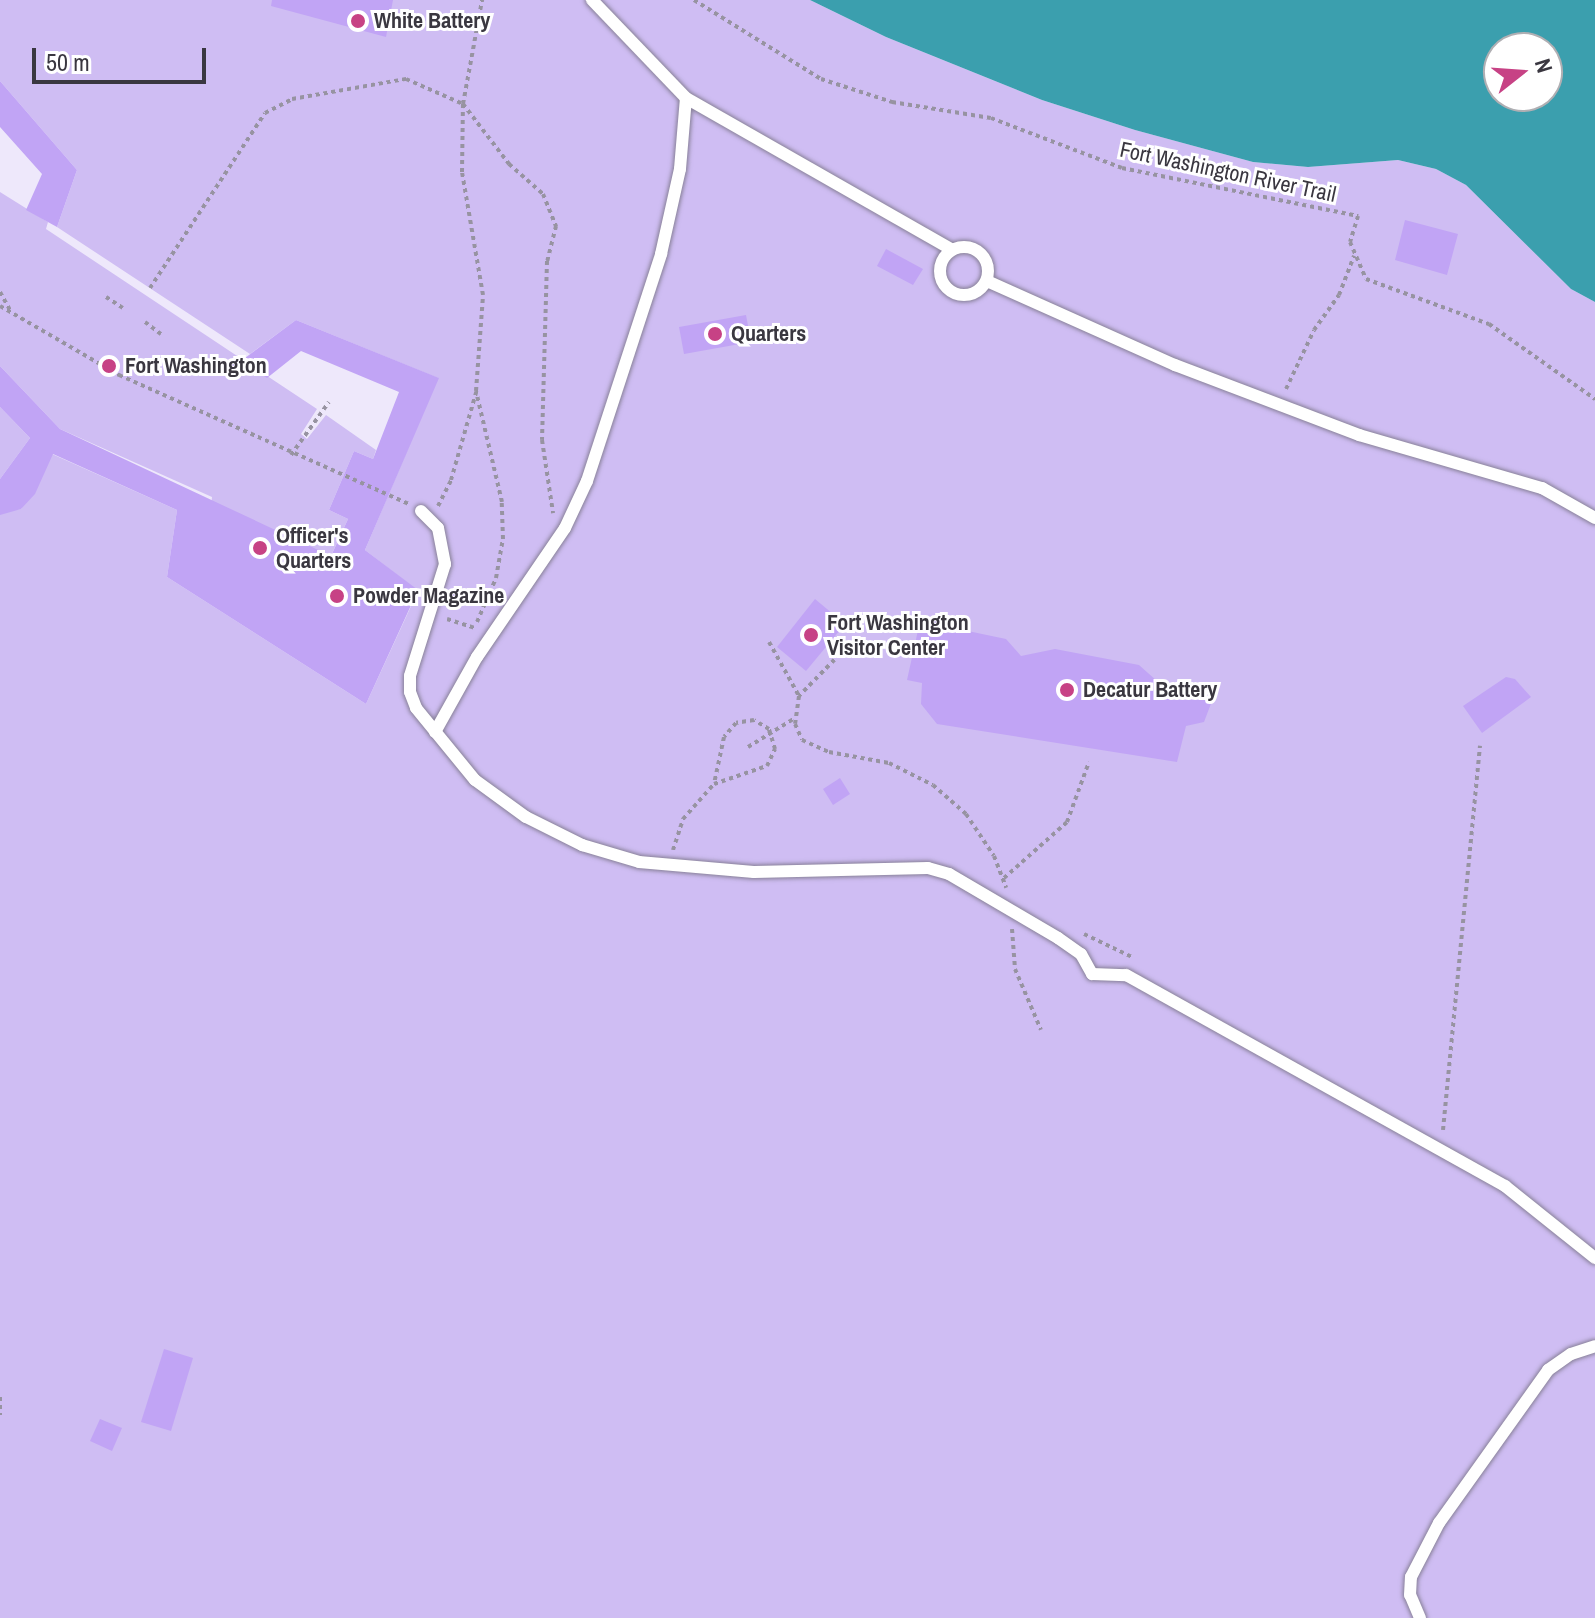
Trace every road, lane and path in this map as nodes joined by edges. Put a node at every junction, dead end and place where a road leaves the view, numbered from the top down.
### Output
1 (482, 0) edge
2 (592, 0) edge
3 (694, 0) edge
4 (686, 98) junction
5 (463, 104) junction
6 (952, 250) junction
7 (1354, 256) junction
8 (987, 281) junction
9 (150, 288) dead end
10 (0, 292) edge
11 (106, 297) dead end
12 (0, 306) edge
13 (123, 308) dead end
14 (11, 312) junction
15 (145, 322) dead end
16 (161, 334) dead end
17 (476, 391) junction
18 (1595, 399) edge
19 (329, 402) dead end
20 (1279, 404) junction
21 (291, 455) junction
22 (390, 495) dead end
23 (426, 515) joint
24 (1595, 518) edge
25 (557, 540) junction
26 (430, 613) junction
27 (475, 628) junction
28 (469, 640) dead end
29 (769, 642) dead end
30 (840, 654) dead end
31 (799, 696) junction
32 (795, 718) junction
33 (769, 729) junction
34 (435, 732) junction
35 (1480, 746) dead end
36 (748, 747) dead end
37 (1089, 762) dead end
38 (714, 784) junction
39 (669, 864) junction
40 (1004, 878) junction
41 (1008, 905) junction
42 (1041, 1030) dead end
43 (1443, 1130) dead end
44 (1595, 1258) edge
45 (1595, 1346) edge
46 (0, 1397) edge
47 (0, 1415) edge
48 (1420, 1618) edge

1 - 5 path
2 - 4 lane
3 - 7 path, Fort Washington River Trail
4 - 6 lane
4 - 25 lane
5 - 9 path
5 - 17 path
5 - 25 path
6 - 8 lane
6 - 8 lane
7 - 18 path
7 - 20 path
8 - 20 lane
10 - 14 path
11 - 13 path
12 - 14 path
14 - 21 path
15 - 16 path
17 - 23 path
17 - 27 path
19 - 21 path
20 - 24 lane
21 - 22 path
23 - 26 lane
25 - 34 lane
26 - 27 path
26 - 34 lane
27 - 28 path
29 - 31 path
30 - 31 path
31 - 32 path
32 - 33 path
32 - 40 path
33 - 36 path
33 - 38 path
33 - 38 path
34 - 39 lane
35 - 43 path
37 - 40 path
38 - 39 path
39 - 41 lane
40 - 41 path
41 - 42 path
41 - 44 lane
45 - 48 lane
46 - 47 path

